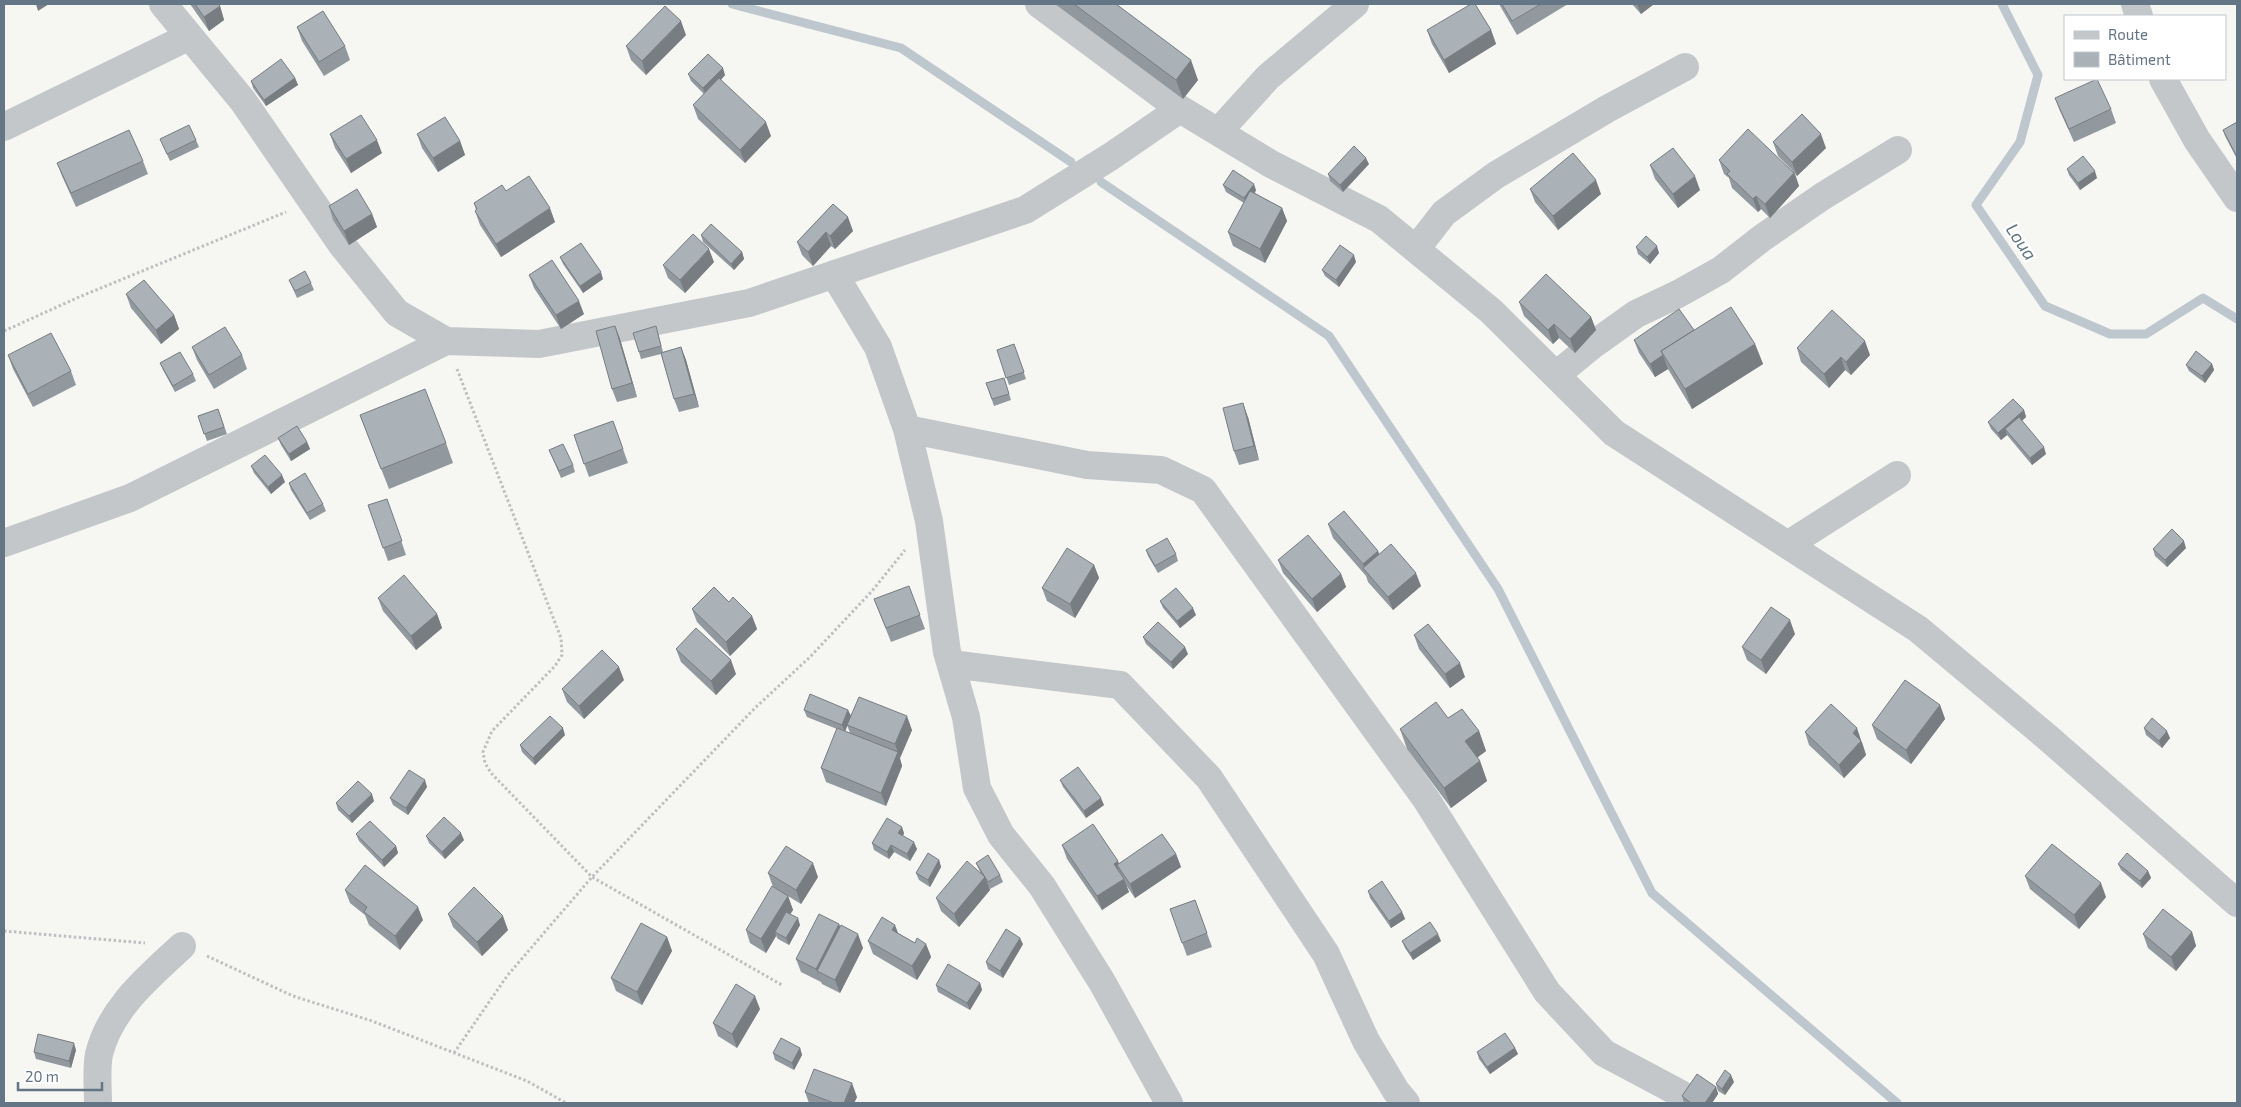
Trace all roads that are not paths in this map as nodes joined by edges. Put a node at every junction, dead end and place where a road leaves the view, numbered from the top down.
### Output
1 (163, 4) edge
2 (1039, 4) edge
3 (1355, 4) edge
4 (188, 37) junction
5 (1685, 67) dead end
6 (2164, 80) edge
7 (1180, 110) junction
8 (4, 126) edge
9 (1218, 132) junction
10 (1898, 150) dead end
11 (2237, 198) edge
12 (1416, 249) junction
13 (834, 274) junction
14 (446, 341) junction
15 (1556, 375) junction
16 (907, 429) junction
17 (1897, 475) dead end
18 (4, 543) edge
19 (1789, 544) junction
20 (951, 664) junction
21 (2237, 902) edge
22 (182, 946) road end
23 (1681, 1094) edge
24 (98, 1103) edge
25 (1169, 1103) edge
26 (1406, 1103) edge

1 - 4 street
2 - 7 street
3 - 9 street
4 - 8 street
4 - 14 street
5 - 12 street
6 - 11 street
7 - 9 street
7 - 13 street
9 - 12 street
10 - 15 street
12 - 15 street
13 - 14 street
13 - 16 street
14 - 18 street
15 - 19 street
16 - 20 street
16 - 23 street
17 - 19 street
19 - 21 street
20 - 25 street
20 - 26 street
22 - 24 street

